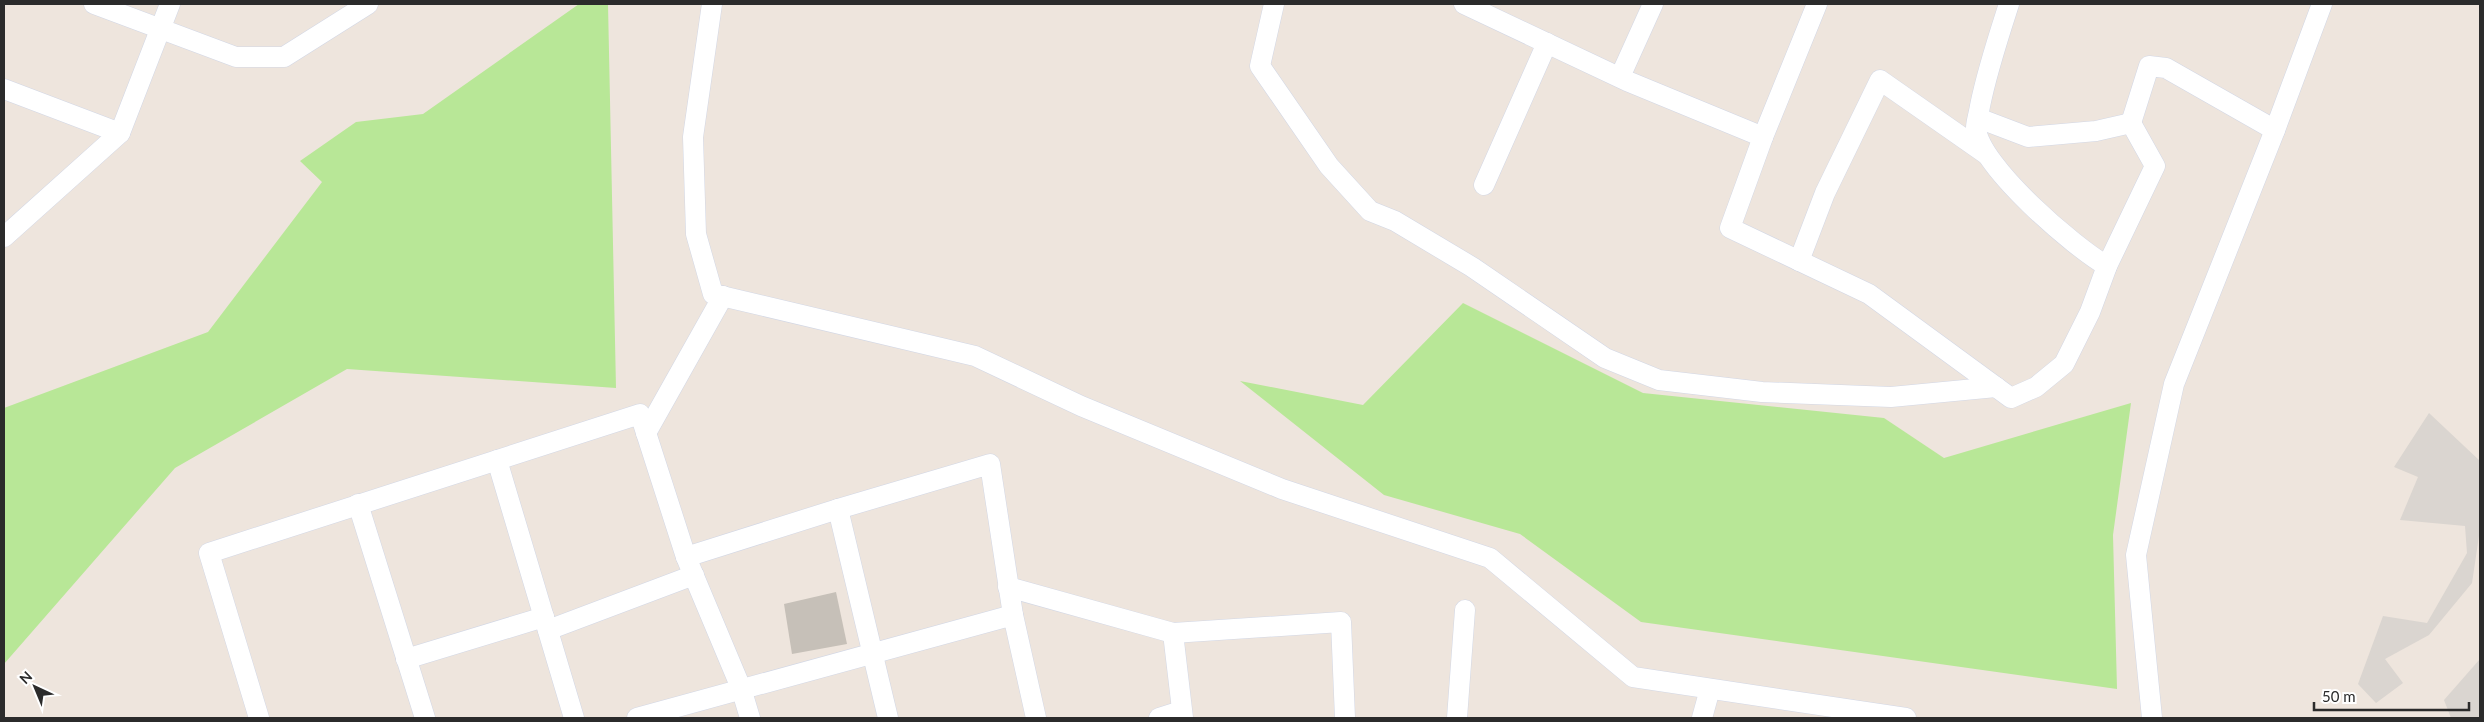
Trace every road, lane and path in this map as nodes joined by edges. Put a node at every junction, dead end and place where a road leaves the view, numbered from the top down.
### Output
1 (94, 4) edge
2 (170, 4) edge
3 (368, 4) edge
4 (712, 4) edge
5 (1274, 4) edge
6 (1464, 4) edge
7 (1653, 4) edge
8 (1817, 4) edge
9 (2009, 4) edge
10 (2322, 4) edge
11 (1501, 12) edge
12 (161, 28) junction
13 (1547, 43) junction
14 (1620, 77) junction
15 (4, 89) edge
16 (1978, 118) junction
17 (2131, 123) junction
18 (2275, 130) junction
19 (120, 133) junction
20 (1763, 137) junction
21 (1986, 154) junction
22 (1484, 185) dead end
23 (4, 237) edge
24 (1799, 261) junction
25 (2107, 266) junction
26 (723, 296) junction
27 (1996, 387) junction
28 (646, 433) junction
29 (497, 460) junction
30 (358, 504) junction
31 (838, 508) junction
32 (686, 557) junction
33 (694, 575) junction
34 (1008, 587) junction
35 (1465, 610) dead end
36 (1013, 615) junction
37 (546, 624) junction
38 (1172, 633) junction
39 (873, 652) junction
40 (406, 659) junction
41 (741, 688) junction
42 (1710, 689) junction
43 (1182, 714) edge
44 (259, 718) edge
45 (425, 718) edge
46 (574, 718) edge
47 (637, 718) edge
48 (750, 718) edge
49 (888, 718) edge
50 (1036, 718) edge
51 (1158, 718) edge
52 (1345, 718) edge
53 (1457, 718) edge
54 (1702, 718) edge
55 (1906, 718) edge
56 (2152, 718) edge

1 - 12 street
2 - 12 street
3 - 12 street
4 - 26 street
5 - 27 street
6 - 11 street
7 - 14 street
8 - 20 street
9 - 16 street
10 - 18 street
11 - 13 street
12 - 19 street
13 - 14 street
13 - 22 street
14 - 20 street
15 - 19 street
16 - 17 street
16 - 21 street
17 - 18 street
17 - 25 street
18 - 56 street
19 - 23 street
20 - 24 street
21 - 24 street
21 - 25 street
24 - 27 street
25 - 27 street
26 - 28 street
26 - 42 street
28 - 29 street
28 - 32 street
29 - 30 street
29 - 37 street
30 - 40 street
30 - 44 street
31 - 32 street
31 - 34 street
31 - 39 street
32 - 33 street
33 - 37 street
33 - 41 street
34 - 36 street
34 - 38 street
35 - 53 street
36 - 39 street
36 - 50 street
37 - 40 street
37 - 46 street
38 - 43 street
38 - 52 street
39 - 41 street
39 - 49 street
40 - 45 street
41 - 47 street
41 - 48 street
42 - 54 street
42 - 55 street
43 - 51 street

